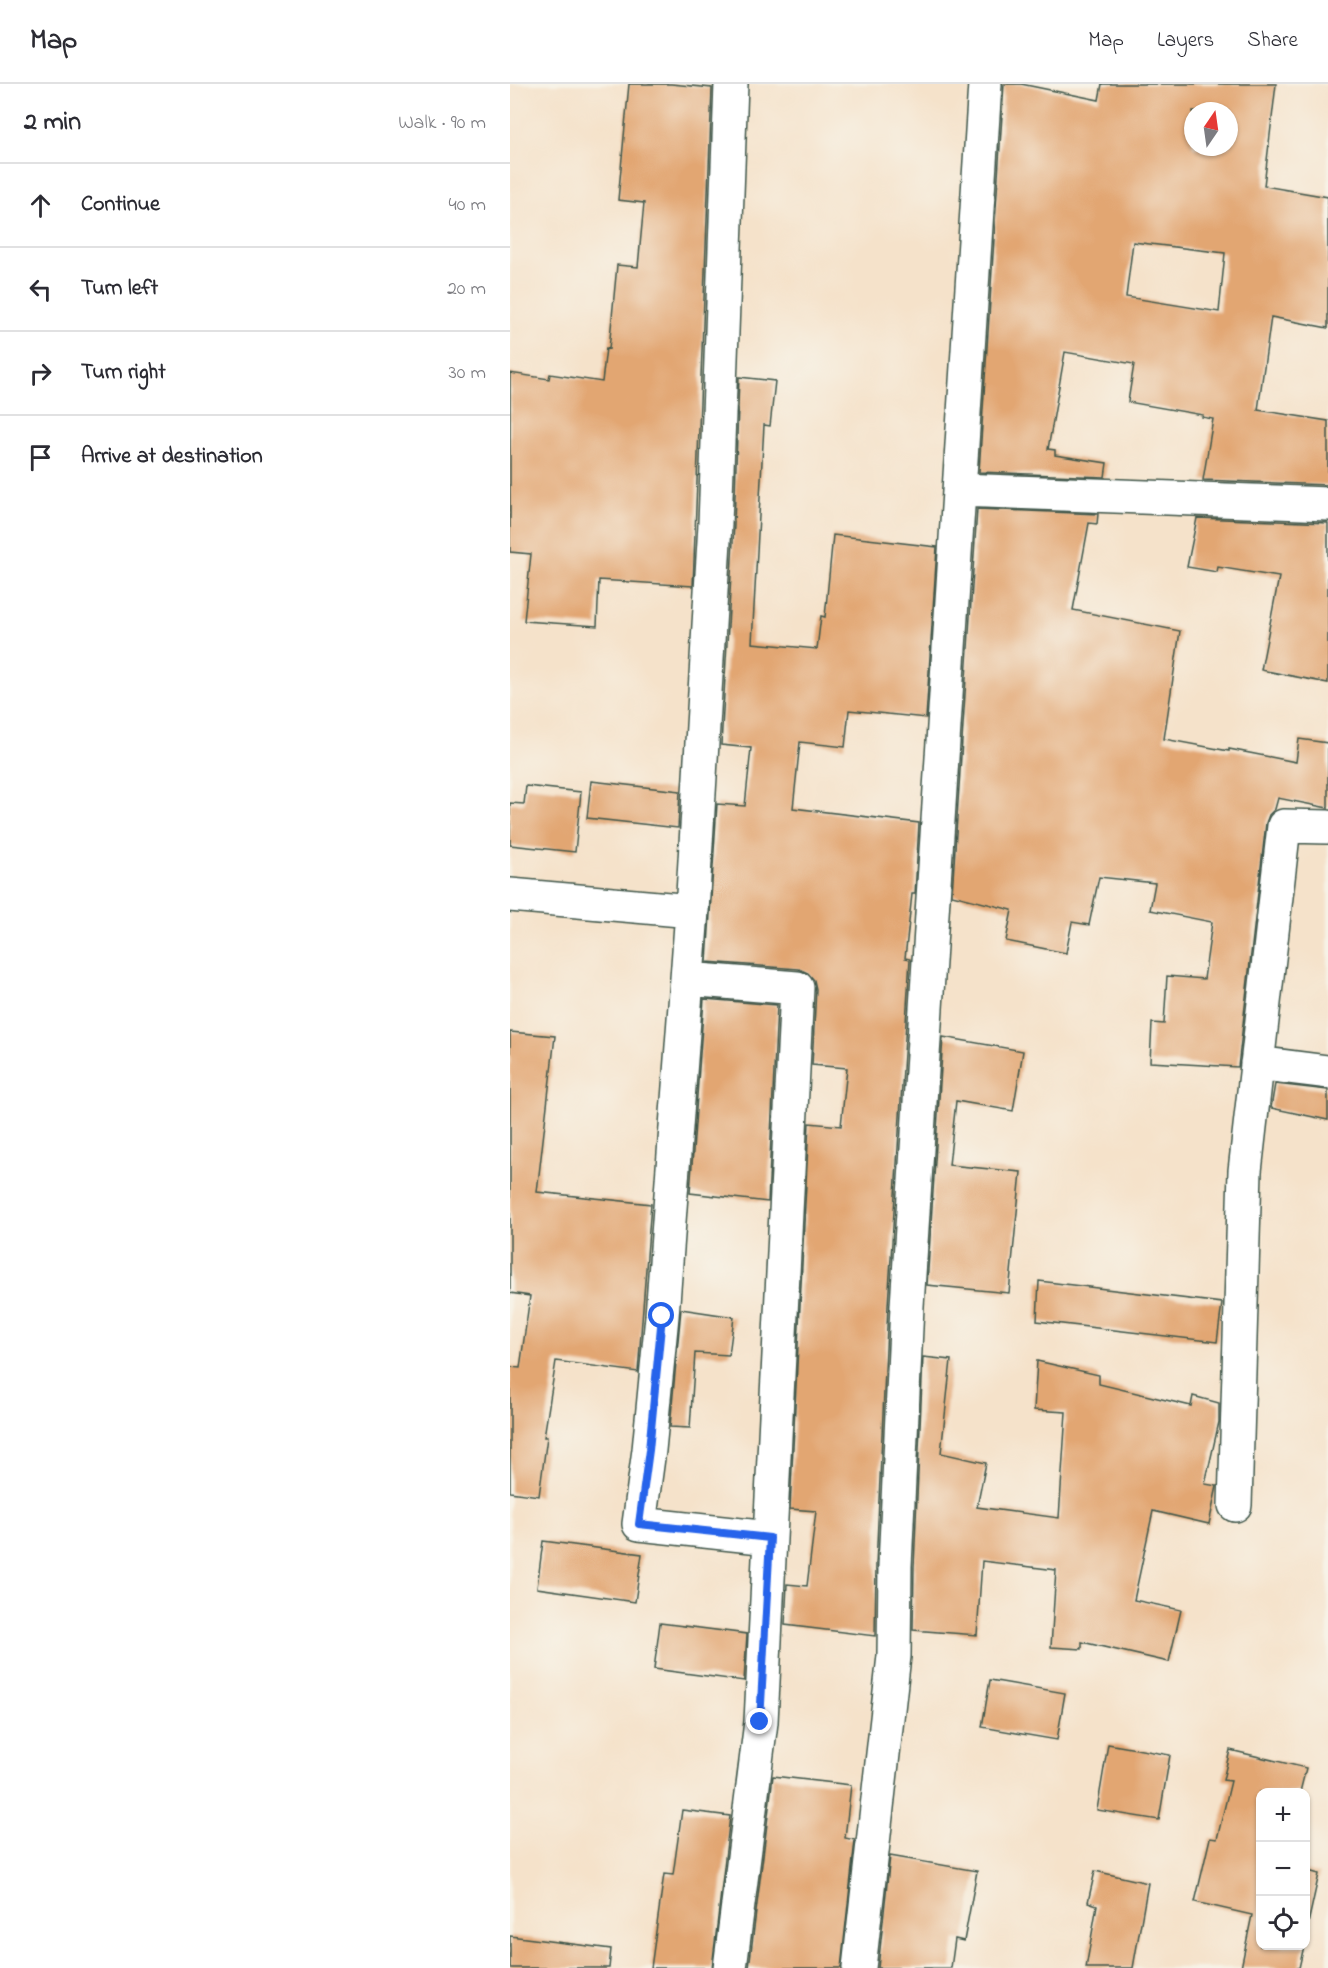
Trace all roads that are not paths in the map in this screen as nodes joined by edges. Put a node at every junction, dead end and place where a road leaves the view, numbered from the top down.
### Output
1 (731, 84) edge
2 (986, 84) edge
3 (960, 490) junction
4 (1328, 504) edge
5 (1328, 827) edge
6 (510, 895) edge
7 (692, 911) junction
8 (687, 980) junction
9 (1257, 1063) junction
10 (1328, 1072) edge
11 (1235, 1505) dead end
12 (770, 1538) junction
13 (730, 1968) edge
14 (860, 1968) edge

1 - 7 street
2 - 3 street
3 - 4 street
3 - 14 street
5 - 9 street
6 - 7 street
7 - 8 street
8 - 12 street
8 - 12 street
9 - 10 street
9 - 11 street
12 - 13 street

